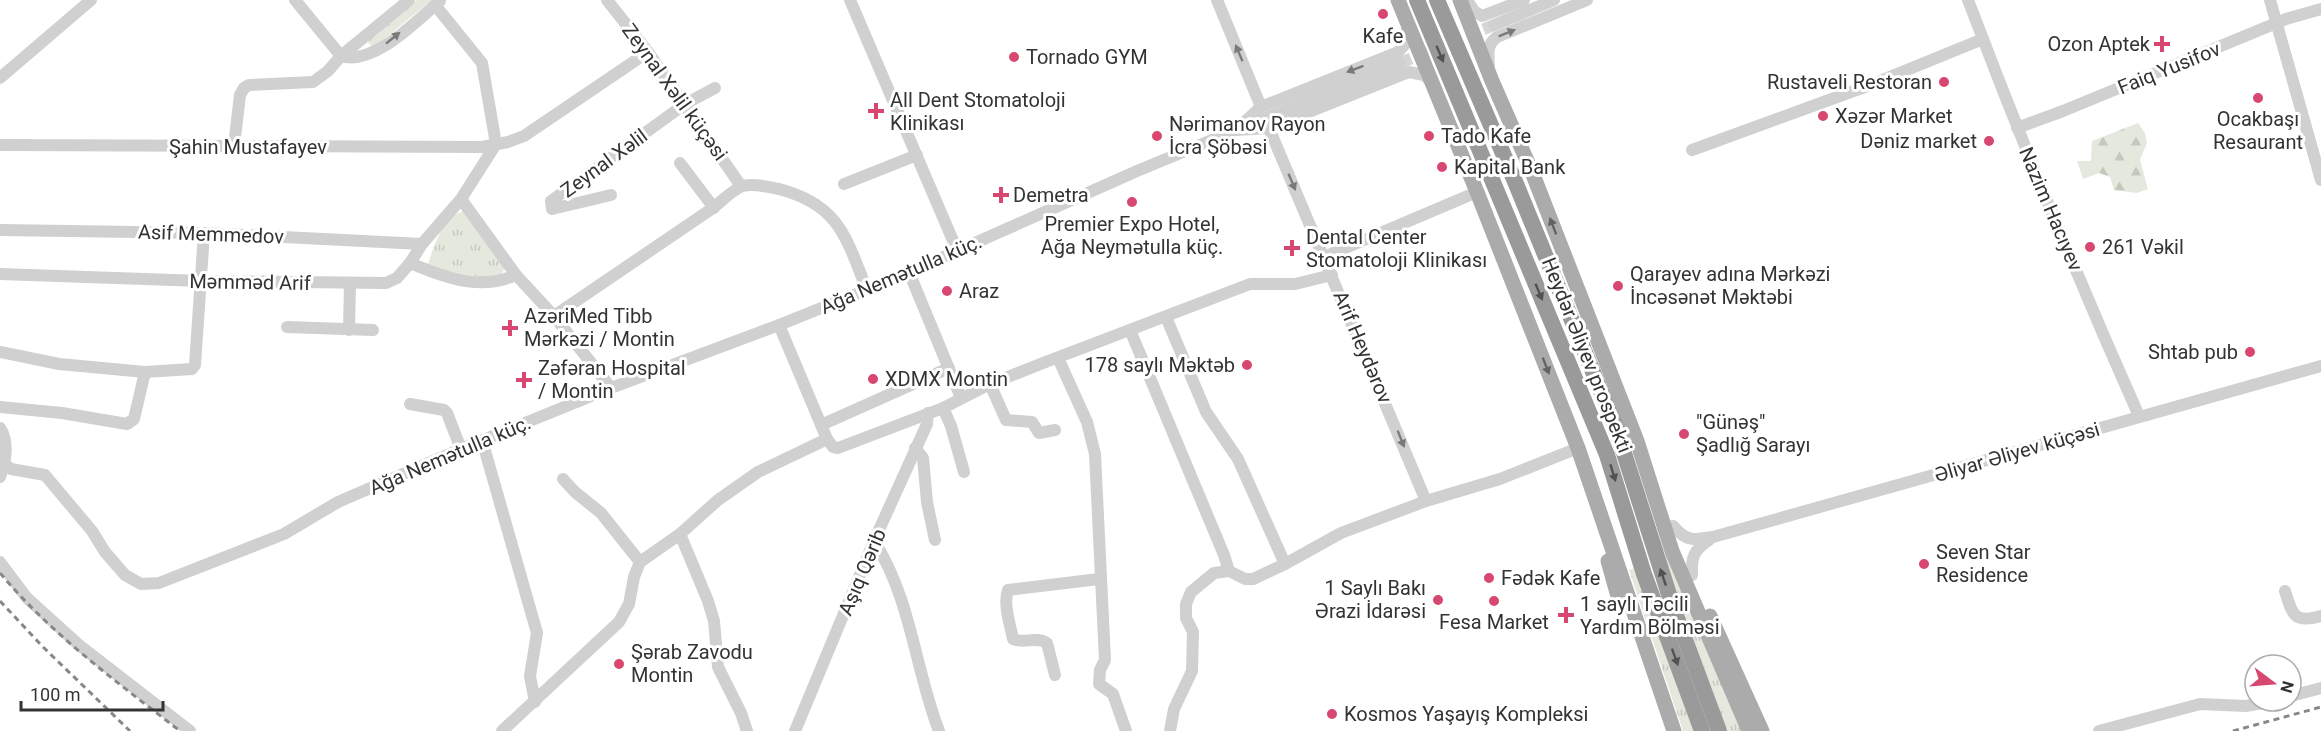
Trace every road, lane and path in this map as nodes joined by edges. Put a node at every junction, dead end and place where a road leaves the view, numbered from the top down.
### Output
1 (91, 0) edge
2 (295, 0) edge
3 (409, 0) edge
4 (607, 0) edge
5 (850, 0) edge
6 (1217, 0) edge
7 (1398, 0) edge
8 (1417, 0) edge
9 (1437, 0) edge
10 (1460, 0) edge
11 (1467, 0) edge
12 (1524, 0) edge
13 (1554, 0) edge
14 (1587, 0) edge
15 (1968, 0) edge
16 (2270, 0) edge
17 (438, 2) edge
18 (2321, 9) edge
19 (1407, 22) junction
20 (2276, 24) junction
21 (1494, 25) tunnel mouth
22 (1983, 39) junction
23 (648, 52) junction
24 (341, 56) junction
25 (1401, 63) tunnel mouth
26 (0, 78) edge
27 (1492, 81) junction
28 (1433, 84) junction
29 (715, 88) dead end
30 (685, 104) junction
31 (1261, 107) junction
32 (1269, 128) junction
33 (2017, 128) junction
34 (1236, 130) junction
35 (2316, 143) edge
36 (496, 144) junction
37 (0, 145) edge
38 (234, 146) junction
39 (1692, 150) dead end
40 (917, 154) junction
41 (680, 163) dead end
42 (2321, 180) edge
43 (844, 184) dead end
44 (741, 186) junction
45 (1478, 192) junction
46 (611, 195) dead end
47 (461, 199) junction
48 (714, 208) junction
49 (0, 230) edge
50 (204, 233) junction
51 (422, 244) junction
52 (957, 250) junction
53 (1324, 256) junction
54 (410, 263) junction
55 (909, 272) junction
56 (0, 274) edge
57 (516, 275) junction
58 (1332, 275) junction
59 (202, 281) junction
60 (350, 284) junction
61 (867, 290) junction
62 (554, 316) junction
63 (1166, 317) junction
64 (779, 325) junction
65 (287, 327) dead end
66 (349, 330) junction
67 (373, 330) dead end
68 (1130, 330) junction
69 (0, 352) edge
70 (1058, 358) junction
71 (2321, 366) edge
72 (949, 368) junction
73 (145, 372) junction
74 (990, 384) junction
75 (611, 388) junction
76 (961, 398) junction
77 (410, 404) dead end
78 (0, 407) edge
79 (943, 408) junction
80 (928, 413) junction
81 (2139, 416) junction
82 (821, 424) junction
83 (0, 428) edge
84 (1055, 430) dead end
85 (827, 439) junction
86 (482, 440) junction
87 (1637, 441) junction
88 (915, 448) junction
89 (1578, 448) junction
90 (461, 449) junction
91 (5, 464) junction
92 (964, 472) dead end
93 (0, 477) edge
94 (563, 479) dead end
95 (1589, 479) junction
96 (1426, 501) junction
97 (1673, 526) junction
98 (680, 534) junction
99 (1713, 537) junction
100 (935, 540) dead end
101 (874, 541) junction
102 (640, 561) junction
103 (0, 562) edge
104 (1285, 564) junction
105 (1229, 571) junction
106 (1692, 575) junction
107 (1100, 579) junction
108 (2285, 591) dead end
109 (2321, 616) edge
110 (1055, 675) dead end
111 (2321, 688) edge
112 (2303, 693) edge
113 (535, 702) junction
114 (2243, 706) edge
115 (190, 731) edge
116 (502, 731) edge
117 (747, 731) edge
118 (795, 731) edge
119 (939, 731) edge
120 (1126, 731) edge
121 (1170, 731) edge
122 (1664, 731) edge
123 (1674, 731) edge
124 (1702, 731) edge
125 (1719, 731) edge
126 (1749, 731) edge
127 (1762, 731) edge
128 (2099, 731) edge

1 - 26 street
2 - 24 street
3 - 24 street
4 - 23 street, Zeynal Xəlil küçəsi
5 - 40 street
31 -> 6 street
7 - 19 main road
8 -> 124 highway, Heydər Əliyev prospekti
125 -> 9 highway, Heydər Əliyev prospekti
10 - 27 main road
11 - 12 street
13 - 21 street
27 -> 14 street
15 - 22 street, Nazim Hacıyev
16 - 20 street
24 -> 17 street
17 - 36 street
18 - 20 street, Faiq Yusifov
19 - 28 main road
19 -> 31 street
20 - 33 street, Faiq Yusifov
20 - 35 street
22 - 33 street, Nazim Hacıyev
22 - 39 street
23 - 30 street, Zeynal Xəlil küçəsi
23 - 36 street, Şahin Mustafayev
24 - 38 street
25 - 34 street
87 -> 27 main road
28 - 32 street, Ağa Nemətulla küç.
28 - 45 main road
29 - 30 street, Zeynal Xəlil
30 - 44 street, Zeynal Xəlil küçəsi
30 - 46 street, Zeynal Xəlil
31 - 34 street, Ağa Nemətulla küç.
32 - 34 street, Ağa Nemətulla küç.
32 -> 53 street, Arif Heydərov
33 - 81 street, Nazim Hacıyev
34 - 52 street, Ağa Nemətulla küç.
35 - 42 street
36 - 38 street, Şahin Mustafayev
36 - 47 street
37 - 38 street, Şahin Mustafayev
40 - 43 street
40 - 52 street
41 - 48 street
44 - 48 street
44 - 61 street
45 - 53 street
45 -> 89 main road
47 - 51 street, Məmməd Arif
47 - 57 street
48 - 62 street
49 - 50 street, Asif Memmedov
50 - 51 street, Asif Memmedov
50 - 59 street
51 - 54 street, Məmməd Arif
52 - 55 street, Ağa Nemətulla küç.
53 - 58 street, Arif Heydərov
54 - 57 street
54 - 60 street, Məmməd Arif
55 - 61 street, Ağa Nemətulla küç.
55 - 72 street
56 - 59 street, Məmməd Arif
57 - 62 street
58 - 63 street
58 -> 96 street, Arif Heydərov
59 - 60 street, Məmməd Arif
59 - 73 street
60 - 66 street
61 - 64 street, Ağa Nemətulla küç.
62 - 75 street
63 - 68 street
63 - 104 street
64 - 75 street, Ağa Nemətulla küç.
64 - 82 street
65 - 66 street
66 - 67 street
68 - 70 street
68 - 105 street
69 - 73 street
70 - 74 street
70 - 107 street
71 - 81 street, Əliyar Əliyev küçəsi
72 - 76 street
72 - 82 street
73 - 78 street
74 - 76 street
74 - 84 street
75 - 86 street, Ağa Nemətulla küç.
76 - 79 street
77 - 90 street
79 - 80 street
79 - 92 street
80 - 85 street
80 - 88 street, Aşıq Qərib
81 - 99 street, Əliyar Əliyev küçəsi
82 - 85 street
83 - 91 street
85 - 98 street
86 - 90 street, Ağa Nemətulla küç.
86 - 113 street
87 - 97 main road
87 - 126 main road
88 - 100 street
88 - 101 street, Aşıq Qərib
89 - 95 main road
89 - 96 street
90 - 91 street, Ağa Nemətulla küç.
91 - 93 street
94 - 102 street
95 - 122 main road
95 - 123 main road
96 - 104 street
97 - 99 street, Əliyar Əliyev küçəsi
97 - 106 main road
98 - 102 street
98 - 117 street
99 - 106 street, Əliyar Əliyev küçəsi
101 - 118 street, Aşıq Qərib
101 - 119 street
102 - 113 street
103 - 115 street
104 - 105 street
105 - 121 street
106 - 127 main road
107 - 110 street
107 - 120 street
108 - 109 street
111 - 112 street
113 - 116 street
114 - 128 street

